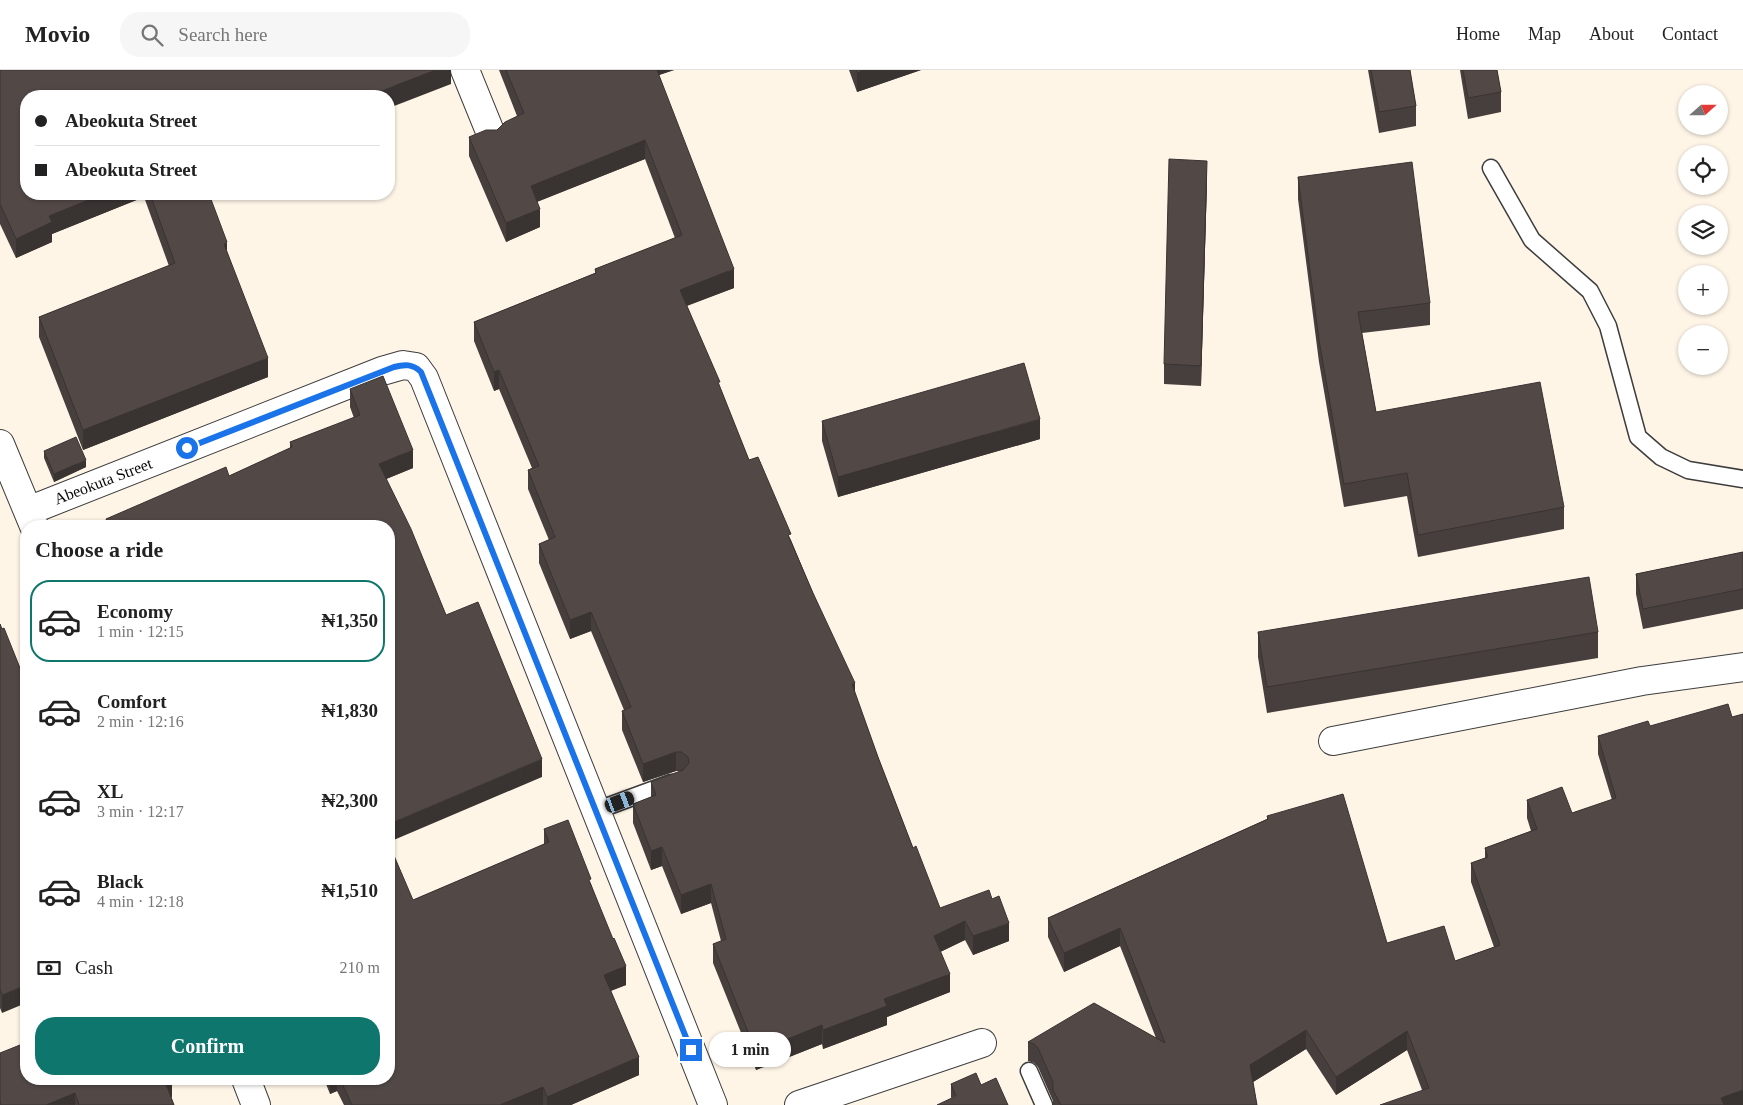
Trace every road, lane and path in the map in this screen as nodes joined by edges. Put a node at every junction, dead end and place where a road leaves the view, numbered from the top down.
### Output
1 (465, 70) edge
2 (491, 134) edge
3 (1491, 168) dead end
4 (0, 444) edge
5 (1743, 479) edge
6 (30, 518) edge
7 (1743, 666) edge
8 (1333, 741) dead end
9 (679, 780) edge
10 (595, 811) junction
11 (982, 1043) dead end
12 (1029, 1071) dead end
13 (248, 1085) edge
14 (256, 1105) edge
15 (713, 1105) edge
16 (799, 1105) edge
17 (1044, 1105) edge

1 - 2 street
3 - 5 lane
4 - 6 street
6 - 10 street, Abeokuta Street
7 - 8 street
9 - 10 lane
10 - 15 street, Abeokuta Street
11 - 16 street
12 - 17 lane
13 - 14 street

